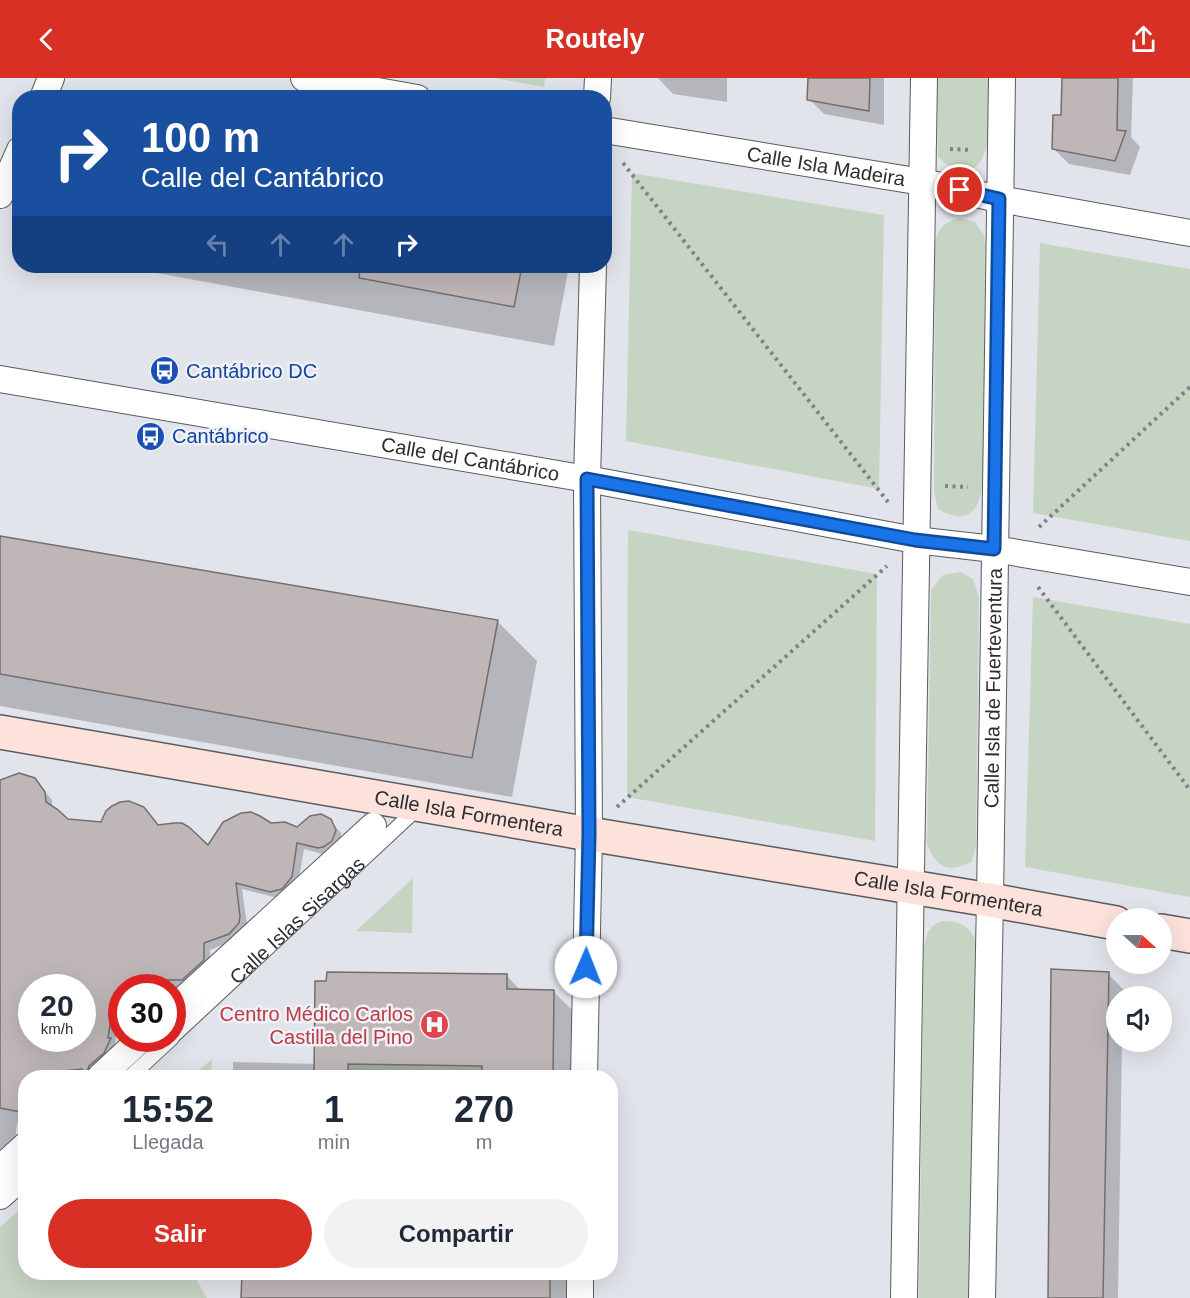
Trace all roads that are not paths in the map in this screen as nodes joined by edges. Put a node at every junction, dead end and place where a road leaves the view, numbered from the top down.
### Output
1 (304, 78) edge
2 (924, 78) edge
3 (1002, 78) edge
4 (372, 90) edge
5 (612, 131) edge
6 (12, 168) edge
7 (922, 182) junction
8 (0, 195) edge
9 (999, 199) junction
10 (1190, 233) edge
11 (593, 273) edge
12 (0, 379) edge
13 (587, 479) junction
14 (915, 540) junction
15 (1003, 550) junction
16 (1190, 582) edge
17 (0, 732) edge
18 (421, 805) junction
19 (373, 826) dead end
20 (589, 834) junction
21 (912, 888) junction
22 (990, 900) junction
23 (1106, 921) edge
24 (1172, 933) edge
25 (1190, 936) edge
26 (186, 997) edge
27 (186, 1025) edge
28 (127, 1052) edge
29 (157, 1052) edge
30 (108, 1070) edge
31 (138, 1070) edge
32 (584, 1070) edge
33 (18, 1152) edge
34 (0, 1168) edge
35 (18, 1180) edge
36 (0, 1196) edge
37 (580, 1280) edge
38 (580, 1298) edge
39 (904, 1298) edge
40 (982, 1298) edge

1 - 4 street
2 - 7 street
3 - 9 street, Calle Isla de Fuerteventura
5 - 7 street, Calle Isla Madeira
6 - 8 street
7 - 9 street, Calle Isla Madeira
7 - 14 street
9 - 10 street, Calle Isla Madeira
9 - 15 street, Calle Isla de Fuerteventura
11 - 13 street
12 - 13 street, Calle del Cantábrico
13 - 14 street, Calle del Cantábrico
13 - 20 street
14 - 15 street, Calle del Cantábrico
14 - 21 street
15 - 16 street, Calle del Cantábrico
15 - 22 street, Calle Isla de Fuerteventura
17 - 18 main road, Calle Isla Formentera
18 - 20 main road, Calle Isla Formentera
18 - 27 lane, Calle Islas Sisargas
19 - 26 street, Calle Islas Sisargas
20 - 21 main road, Calle Isla Formentera
20 - 32 street
21 - 22 main road, Calle Isla Formentera
21 - 39 street
22 - 23 main road, Calle Isla Formentera
22 - 40 street, Calle Isla de Fuerteventura
24 - 25 main road
28 - 30 street
29 - 31 lane, Calle Islas Sisargas
33 - 34 street
35 - 36 street
37 - 38 street

